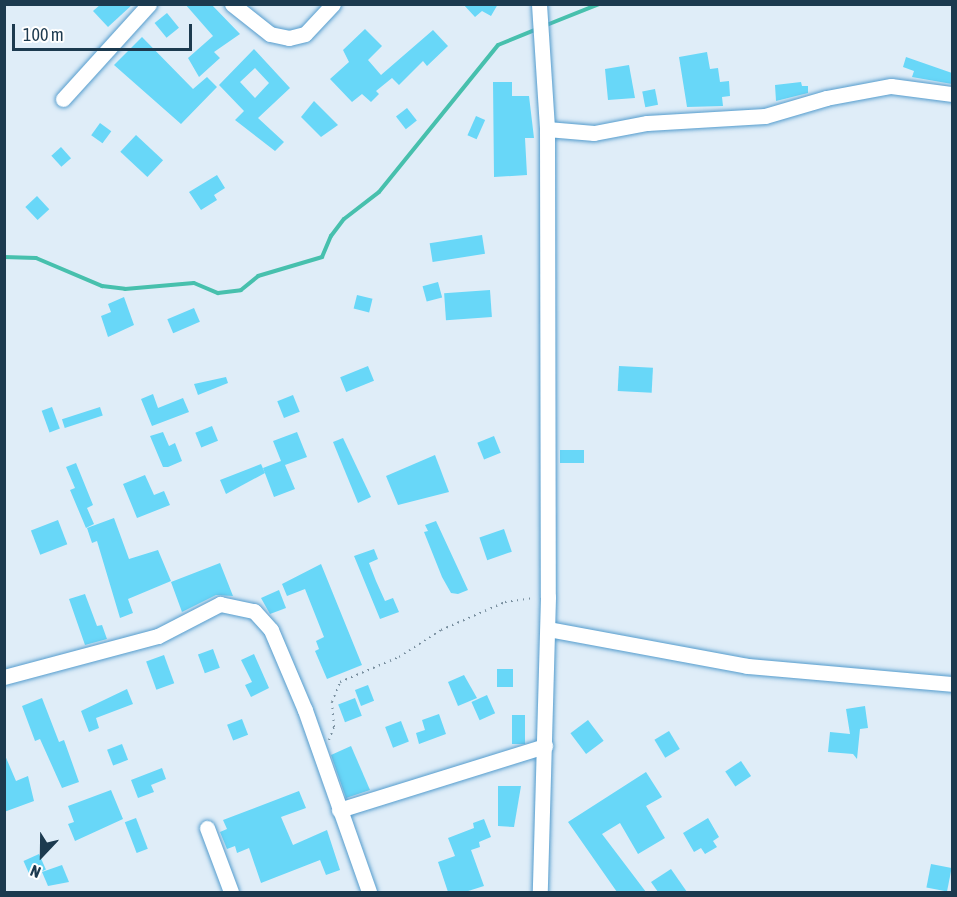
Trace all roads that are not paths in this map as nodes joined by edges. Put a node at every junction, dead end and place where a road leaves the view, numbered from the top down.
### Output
1 (149, 4) edge
2 (232, 4) edge
3 (333, 4) edge
4 (539, 4) edge
5 (952, 94) edge
6 (63, 99) dead end
7 (547, 129) junction
8 (548, 629) junction
9 (4, 677) edge
10 (952, 684) edge
11 (545, 746) junction
12 (339, 810) junction
13 (207, 828) dead end
14 (231, 892) edge
15 (369, 892) edge
16 (540, 892) edge

1 - 6 street
2 - 3 street
4 - 7 street
5 - 7 street
7 - 8 street
8 - 10 street
8 - 11 street
9 - 12 street
11 - 12 street
11 - 16 street
12 - 15 street
13 - 14 street

